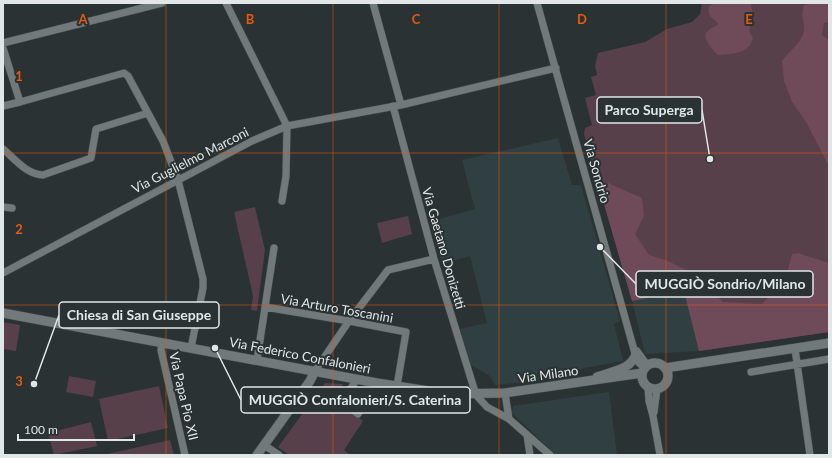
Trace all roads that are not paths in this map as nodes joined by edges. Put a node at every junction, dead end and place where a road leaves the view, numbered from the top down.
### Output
1 (162, 3) edge
2 (226, 3) edge
3 (374, 3) edge
4 (537, 3) edge
5 (3, 43) edge
6 (3, 48) edge
7 (556, 68) junction
8 (20, 102) junction
9 (401, 105) junction
10 (3, 106) edge
11 (393, 106) junction
12 (148, 113) junction
13 (287, 126) junction
14 (3, 149) edge
15 (178, 180) junction
16 (282, 201) dead end
17 (3, 207) edge
18 (12, 208) dead end
19 (274, 248) dead end
20 (434, 259) junction
21 (3, 273) edge
22 (265, 308) junction
23 (3, 313) edge
24 (349, 320) junction
25 (162, 343) junction
26 (829, 343) edge
27 (192, 348) junction
28 (635, 349) junction
29 (795, 349) junction
30 (829, 359) edge
31 (257, 360) junction
32 (797, 364) junction
33 (315, 371) junction
34 (667, 372) junction
35 (750, 372) dead end
36 (648, 377) junction
37 (357, 379) junction
38 (583, 382) junction
39 (376, 383) junction
40 (397, 386) junction
41 (505, 394) junction
42 (476, 395) junction
43 (509, 419) junction
44 (527, 435) junction
45 (264, 445) junction
46 (185, 455) edge
47 (257, 455) edge
48 (279, 455) edge
49 (530, 455) edge
50 (550, 455) edge
51 (660, 455) edge
52 (810, 455) edge

1 - 5 street
2 - 13 street
3 - 9 street
4 - 7 street, Via Sondrio
6 - 8 street
7 - 9 street, Via Guglielmo Marconi
7 - 28 street, Via Sondrio
8 - 10 street
8 - 12 street
9 - 11 street, Via Guglielmo Marconi
11 - 13 street, Via Guglielmo Marconi
11 - 20 street, Via Gaetano Donizetti
12 - 14 street
12 - 15 street
13 - 15 street, Via Guglielmo Marconi
13 - 16 street
15 - 21 street, Via Guglielmo Marconi
15 - 27 street
17 - 18 street
19 - 22 street
20 - 24 street
20 - 42 street, Via Gaetano Donizetti
22 - 24 street, Via Arturo Toscanini
22 - 31 street
23 - 25 street, Via Federico Confalonieri
24 - 33 street
24 - 40 street, Via Arturo Toscanini
25 - 27 street, Via Federico Confalonieri
25 - 46 street, Via Papa Pio XII
26 - 29 street
27 - 31 street, Via Federico Confalonieri
28 - 36 street, Via Sondrio
28 - 38 street
29 - 32 street
29 - 34 street
30 - 32 street
31 - 33 street, Via Federico Confalonieri
32 - 35 street
32 - 52 street
33 - 37 street, Via Federico Confalonieri
33 - 45 street
34 - 36 street
34 - 36 street
36 - 38 street, Via Milano
36 - 51 street
37 - 39 street, Via Federico Confalonieri
37 - 39 street
38 - 41 street, Via Milano
39 - 40 street, Via Federico Confalonieri
40 - 42 street, Via Federico Confalonieri
41 - 42 street, Via Milano
41 - 43 street
42 - 43 street
43 - 44 street
44 - 49 street
44 - 50 street
45 - 47 street
45 - 48 street

